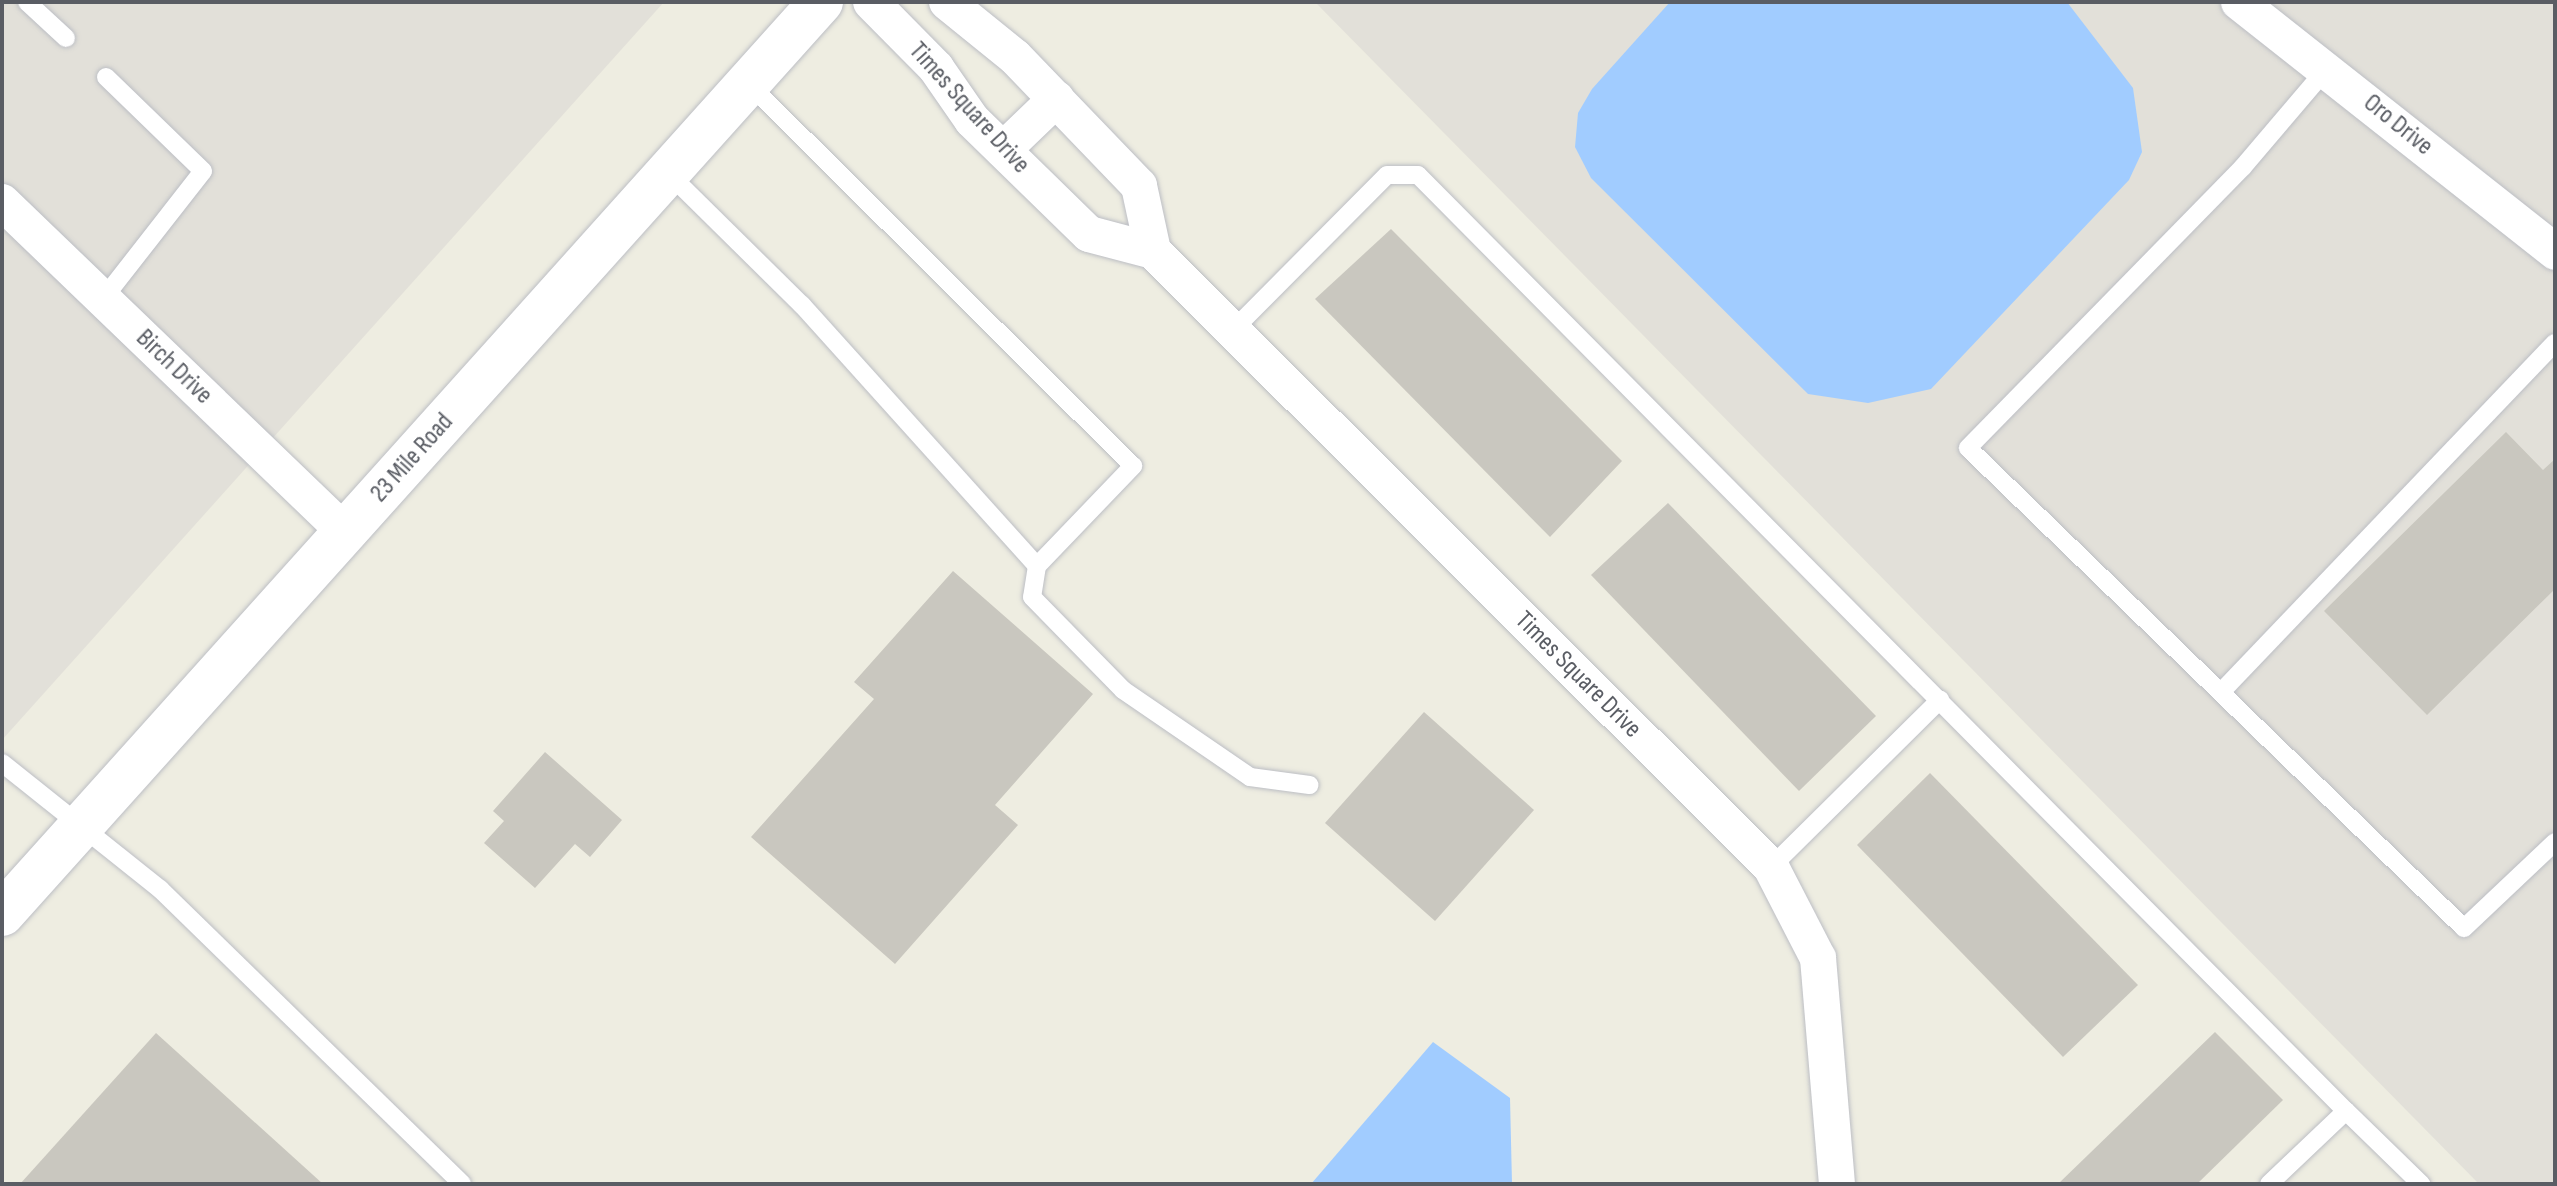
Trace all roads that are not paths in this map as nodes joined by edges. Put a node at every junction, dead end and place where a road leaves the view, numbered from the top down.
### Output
1 (27, 2) edge
2 (821, 2) edge
3 (871, 2) edge
4 (947, 2) edge
5 (2239, 2) edge
6 (66, 38) dead end
7 (2328, 67) junction
8 (106, 77) dead end
9 (748, 83) junction
10 (1056, 99) junction
11 (1003, 150) junction
12 (668, 173) junction
13 (2, 202) edge
14 (1153, 251) junction
15 (2555, 252) edge
16 (103, 299) junction
17 (1233, 330) junction
18 (2555, 343) edge
19 (345, 532) junction
20 (1037, 566) junction
21 (2223, 690) junction
22 (1940, 700) junction
23 (2, 763) edge
24 (1309, 785) dead end
25 (79, 829) junction
26 (2555, 842) edge
27 (1771, 867) junction
28 (2, 914) edge
29 (2346, 1111) junction
30 (462, 1184) edge
31 (1837, 1184) edge
32 (2269, 1184) edge
33 (2421, 1184) edge

1 - 6 lane
2 - 9 main road, 23 Mile Road
3 - 11 street, Times Square Drive
4 - 10 street
5 - 7 street, Oro Drive
7 - 15 street, Oro Drive
7 - 21 lane
8 - 16 lane
9 - 12 main road, 23 Mile Road
9 - 20 lane
10 - 11 street
10 - 14 street
11 - 14 street, Times Square Drive
12 - 19 main road, 23 Mile Road
12 - 20 lane
13 - 16 street, Birch Drive
14 - 17 street, Times Square Drive
16 - 19 street, Birch Drive
17 - 22 lane
17 - 27 street, Times Square Drive
18 - 21 lane
19 - 25 main road, 23 Mile Road
20 - 24 lane
21 - 26 lane
22 - 27 lane
22 - 29 lane
23 - 25 lane
25 - 28 main road, 23 Mile Road
25 - 30 lane
27 - 31 street, Times Square Drive
29 - 32 lane
29 - 33 lane

